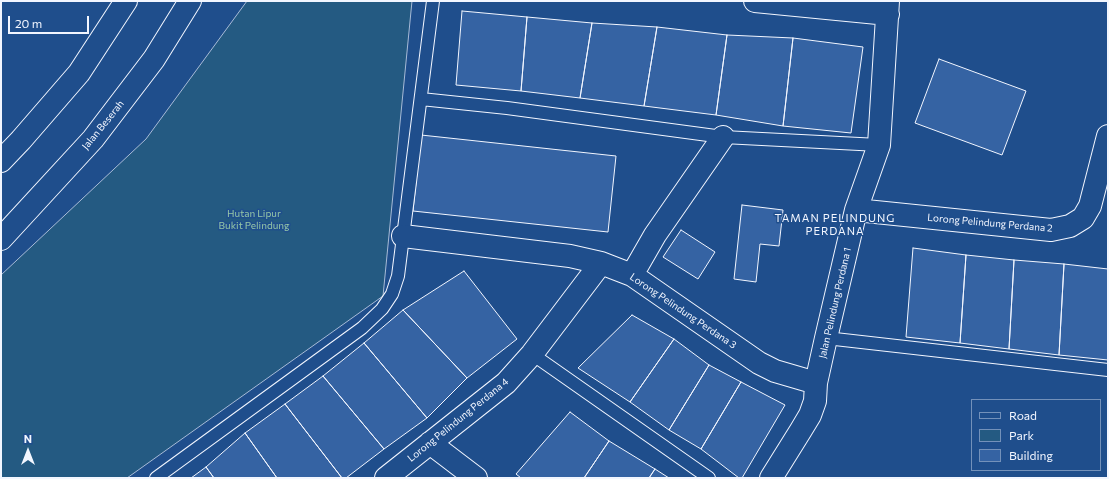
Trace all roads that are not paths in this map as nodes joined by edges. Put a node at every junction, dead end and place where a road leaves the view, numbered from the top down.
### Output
1 (126, 1) edge
2 (190, 1) edge
3 (434, 1) edge
4 (755, 1) edge
5 (888, 7) edge
6 (421, 99) junction
7 (1108, 136) edge
8 (723, 137) junction
9 (879, 145) junction
10 (1, 161) edge
11 (856, 210) junction
12 (403, 236) junction
13 (1, 239) edge
14 (601, 263) junction
15 (632, 275) junction
16 (826, 338) junction
17 (532, 354) junction
18 (1108, 370) edge
19 (816, 383) junction
20 (430, 443) junction
21 (156, 478) edge
22 (386, 478) edge
23 (476, 478) edge
24 (709, 478) edge
25 (771, 478) edge

1 - 10 main road
2 - 13 main road, Jalan Beserah
3 - 6 lane
4 - 5 main road
5 - 9 main road, Jalan Pelindung Perdana 1
6 - 8 lane
6 - 12 lane
7 - 11 main road, Lorong Pelindung Perdana 2
8 - 9 lane
8 - 15 main road
9 - 11 main road, Jalan Pelindung Perdana 1
11 - 16 main road, Jalan Pelindung Perdana 1
12 - 14 main road, Lorong Pelindung Perdana 3
12 - 21 lane
14 - 15 main road, Lorong Pelindung Perdana 3
14 - 17 main road, Lorong Pelindung Perdana 4
15 - 19 main road, Lorong Pelindung Perdana 3
16 - 18 lane
16 - 19 main road, Jalan Pelindung Perdana 1
17 - 20 main road, Lorong Pelindung Perdana 4
17 - 24 lane
19 - 25 main road, Jalan Pelindung Perdana 1
20 - 22 main road, Lorong Pelindung Perdana 4
20 - 23 main road

